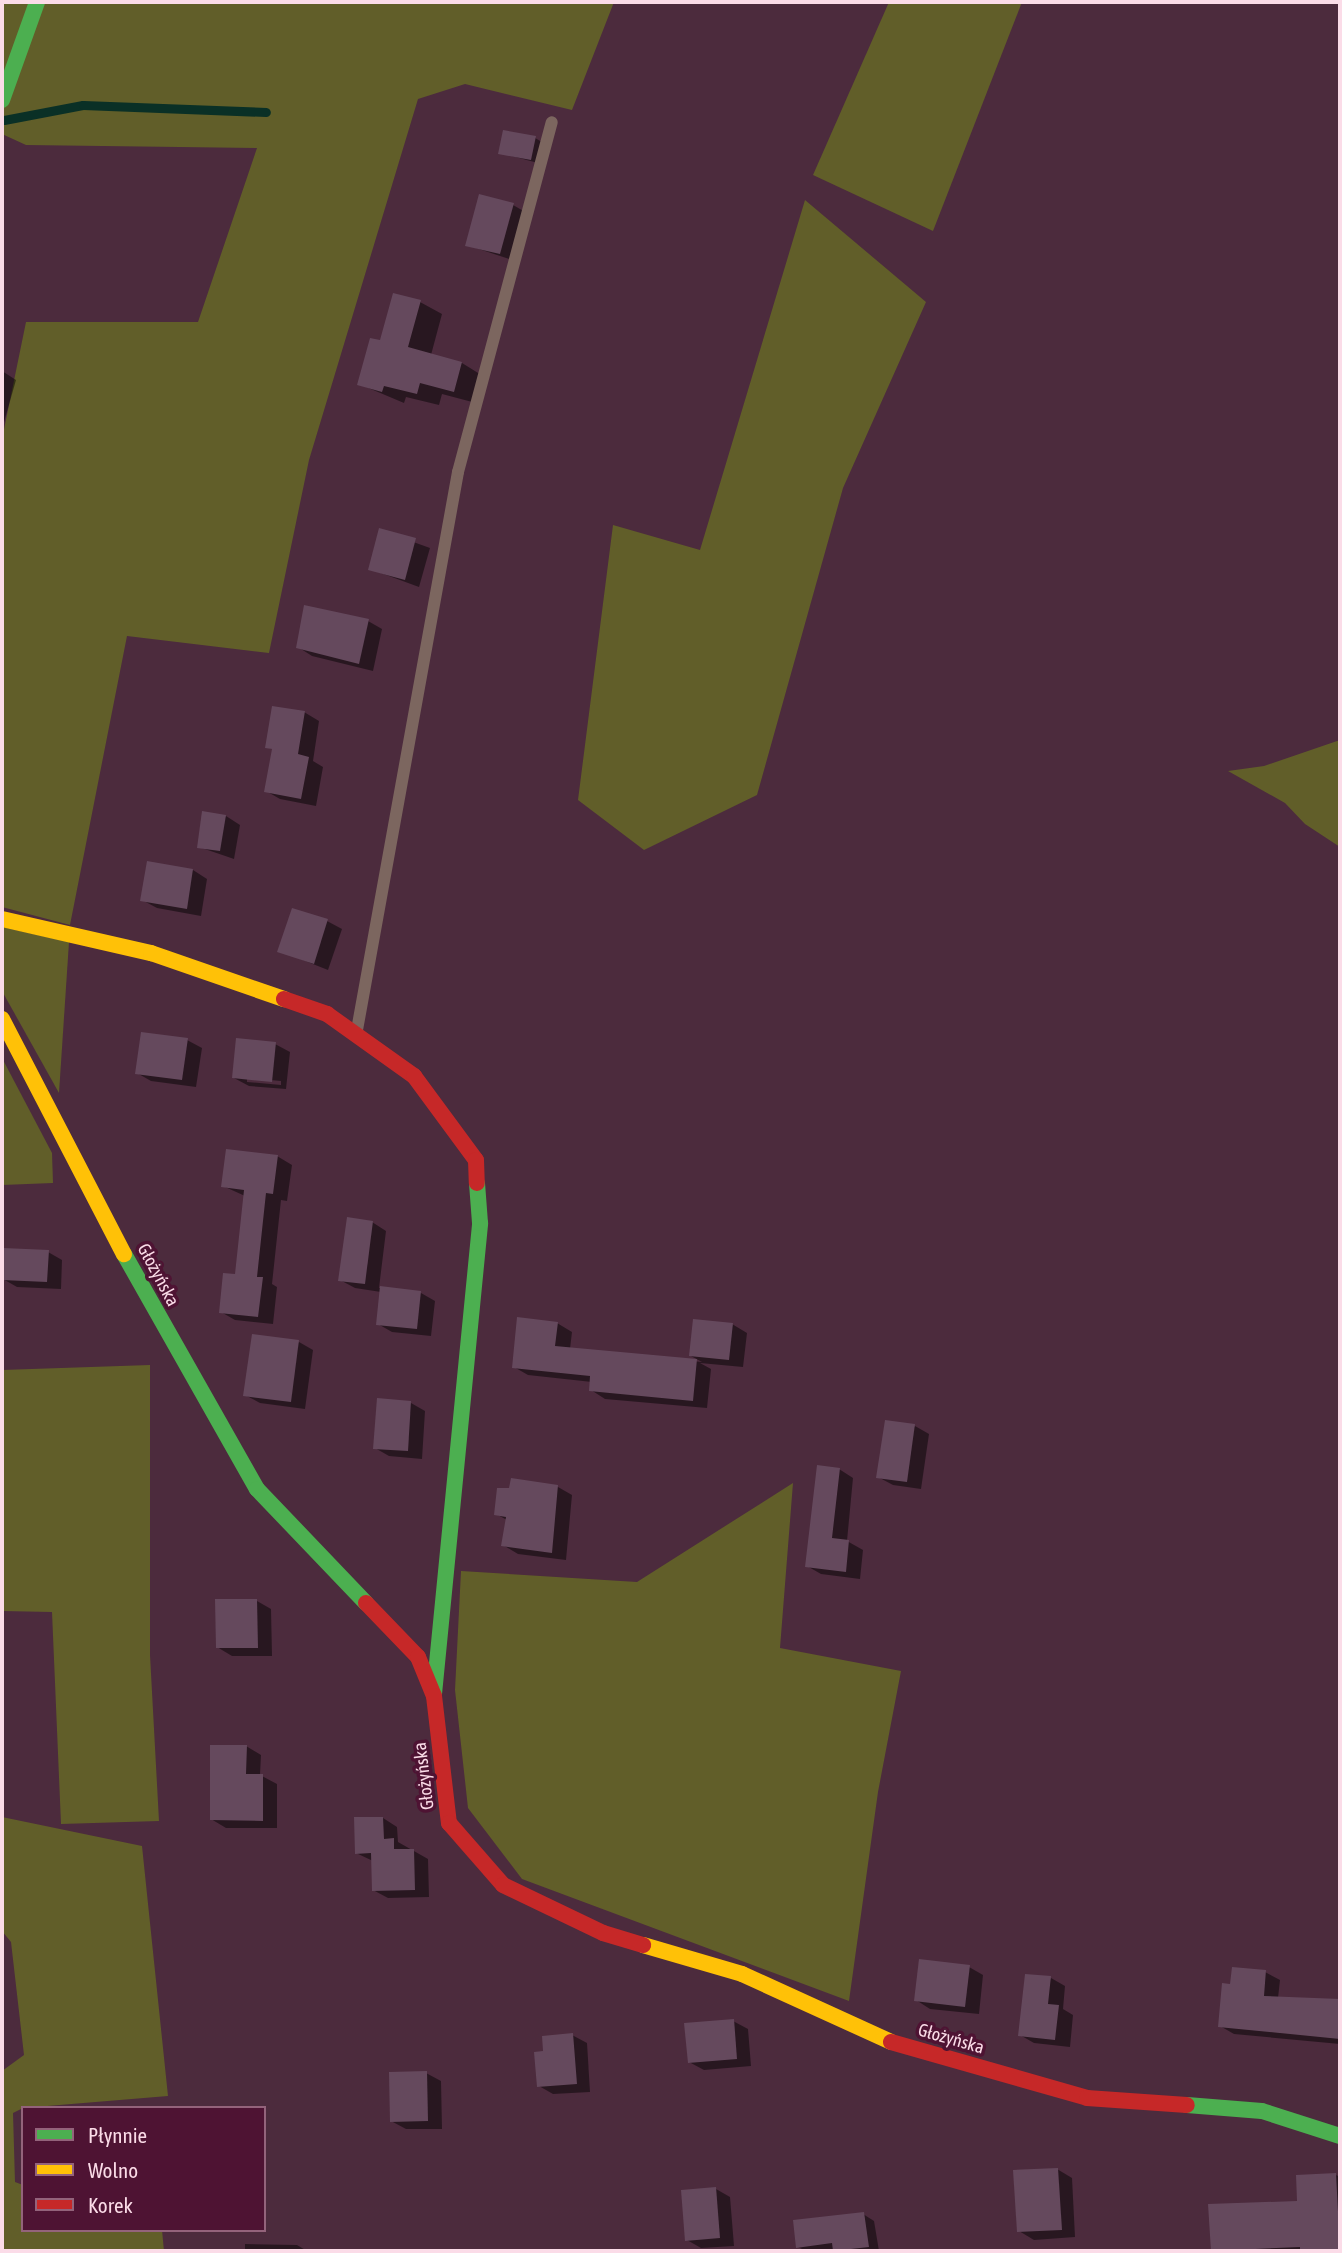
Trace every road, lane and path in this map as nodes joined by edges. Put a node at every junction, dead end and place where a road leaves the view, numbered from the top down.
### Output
1 (37, 2) edge
2 (2, 100) edge
3 (552, 122) dead end
4 (2, 919) edge
5 (2, 1019) edge
6 (356, 1034) junction
7 (434, 1696) junction
8 (1340, 2136) edge

1 - 2 street
3 - 6 lane
4 - 6 street
5 - 7 street, Głożyńska
6 - 7 street
7 - 8 street, Głożyńska

